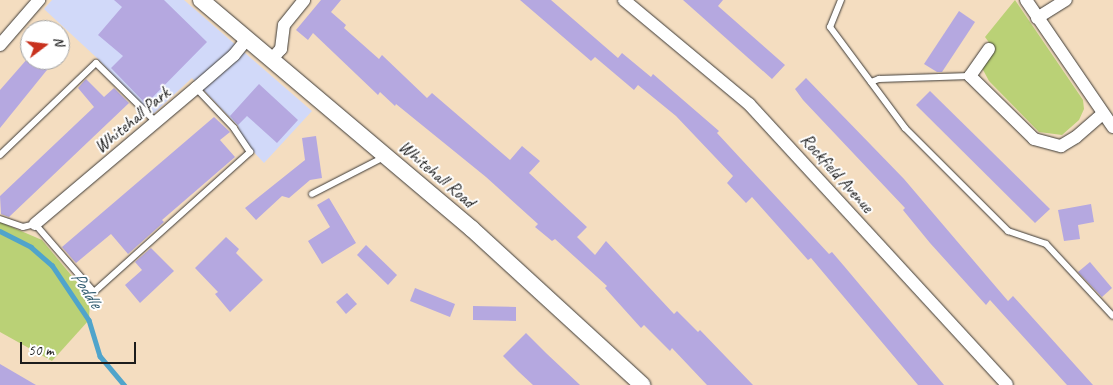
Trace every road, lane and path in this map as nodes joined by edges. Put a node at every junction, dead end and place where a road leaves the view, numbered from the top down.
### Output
1 (39, 0) edge
2 (201, 0) edge
3 (304, 0) edge
4 (624, 0) edge
5 (840, 0) edge
6 (1026, 0) edge
7 (1066, 0) edge
8 (1036, 18) junction
9 (246, 39) junction
10 (0, 45) edge
11 (989, 49) dead end
12 (271, 60) junction
13 (970, 76) junction
14 (871, 82) junction
15 (196, 88) junction
16 (1102, 114) junction
17 (156, 122) junction
18 (1113, 127) edge
19 (0, 155) edge
20 (386, 156) junction
21 (312, 194) dead end
22 (0, 219) edge
23 (35, 224) junction
24 (1113, 316) edge
25 (639, 384) edge
26 (1007, 385) edge

1 - 10 street
2 - 9 street, Whitehall Road
3 - 12 street
4 - 26 street, Rockfield Avenue
5 - 14 lane
6 - 8 street
7 - 8 street
8 - 16 street
9 - 12 street, Whitehall Road
9 - 15 street, Whitehall Park
11 - 13 street
12 - 20 street, Whitehall Road
13 - 14 lane
13 - 16 street
14 - 24 lane
15 - 17 street, Whitehall Park
15 - 23 lane
16 - 18 street
17 - 19 lane
17 - 23 street, Whitehall Park
20 - 21 lane
20 - 25 street, Whitehall Road
22 - 23 lane

